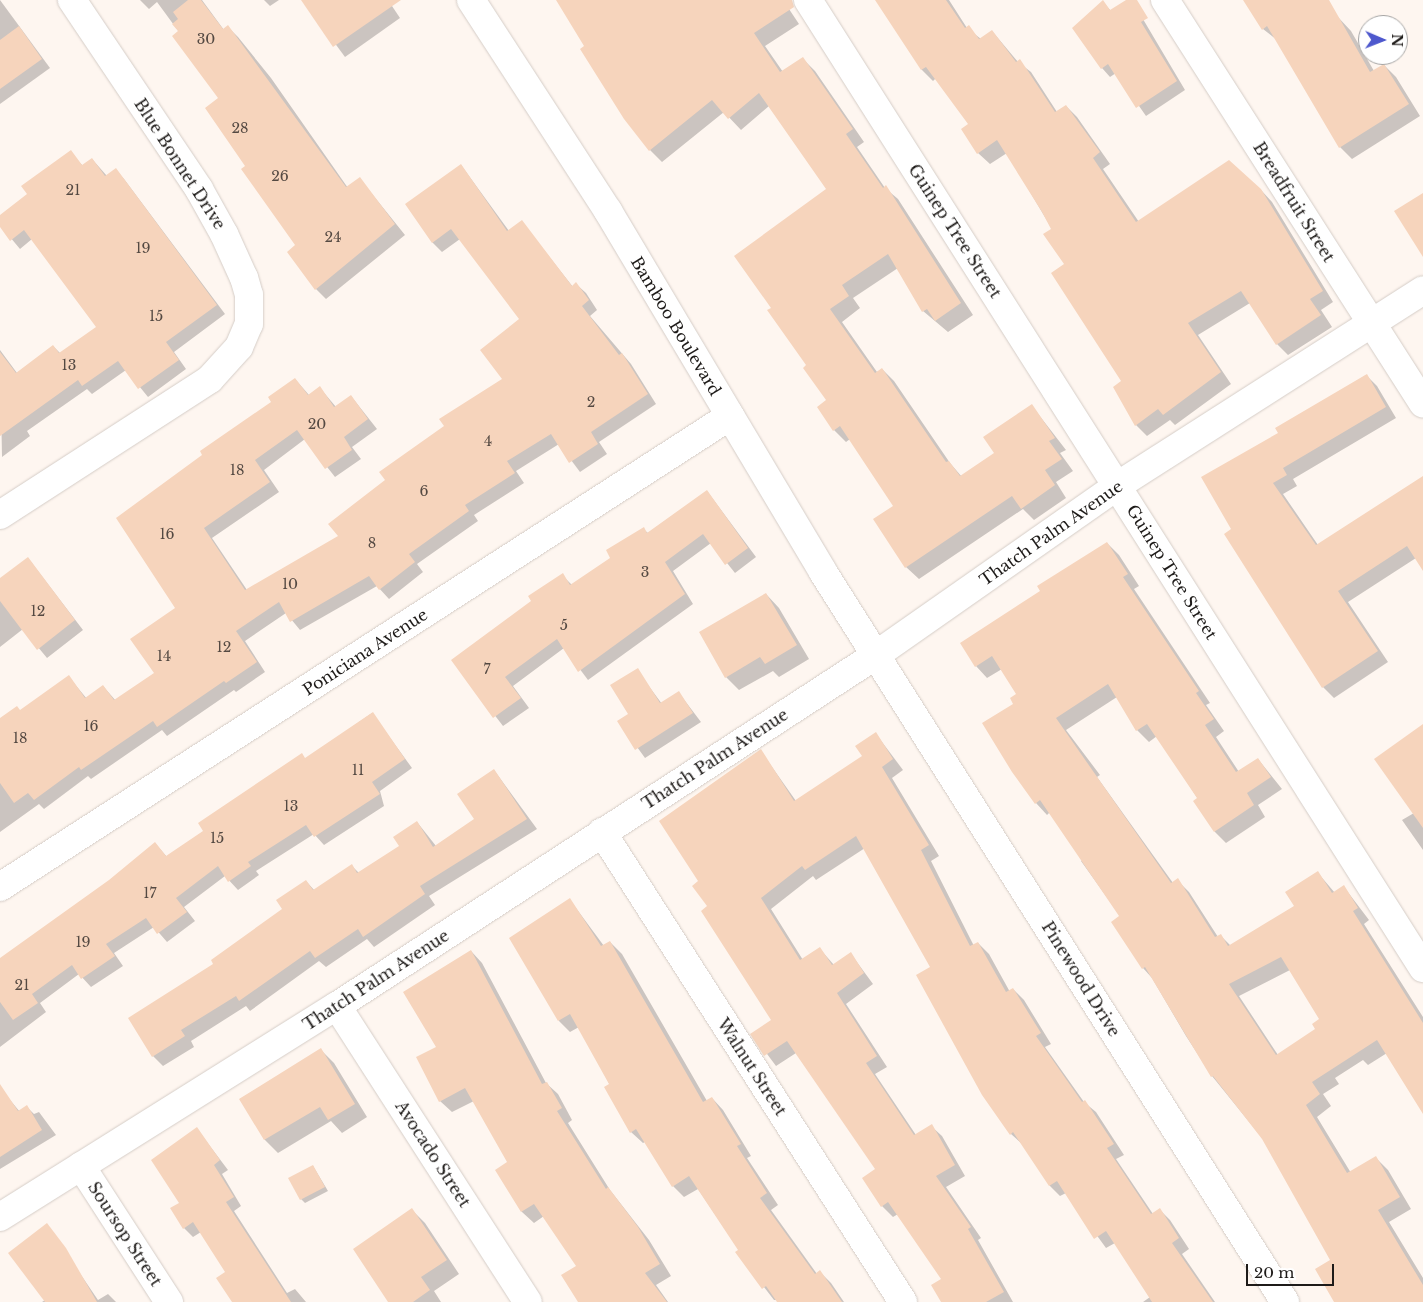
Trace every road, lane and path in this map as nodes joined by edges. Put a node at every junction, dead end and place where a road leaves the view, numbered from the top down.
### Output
1 (72, 0) edge
2 (471, 0) edge
3 (808, 0) edge
4 (1165, 0) edge
5 (1423, 290) edge
6 (1370, 323) junction
7 (1423, 404) edge
8 (730, 416) junction
9 (1117, 486) junction
10 (0, 515) edge
11 (876, 655) junction
12 (602, 832) junction
13 (0, 887) edge
14 (1423, 968) edge
15 (337, 1006) junction
16 (81, 1166) junction
17 (0, 1217) edge
18 (170, 1302) edge
19 (528, 1302) edge
20 (903, 1302) edge
21 (1285, 1302) edge

1 - 10 street, Blue Bonnet Drive
2 - 8 street, Bamboo Boulevard
3 - 9 street, Guinep Tree Street
4 - 6 street, Breadfruit Street
5 - 6 street, Thatch Palm Avenue
6 - 7 street, Breadfruit Street
6 - 9 street, Thatch Palm Avenue
8 - 11 street, Bamboo Boulevard
8 - 13 street, Poniciana Avenue
9 - 11 street, Thatch Palm Avenue
9 - 14 street, Guinep Tree Street
11 - 12 street, Thatch Palm Avenue
11 - 21 street, Pinewood Drive
12 - 15 street, Thatch Palm Avenue
12 - 20 street, Walnut Street
15 - 16 street, Thatch Palm Avenue
15 - 19 street, Avocado Street
16 - 17 street, Thatch Palm Avenue
16 - 18 street, Soursop Street

